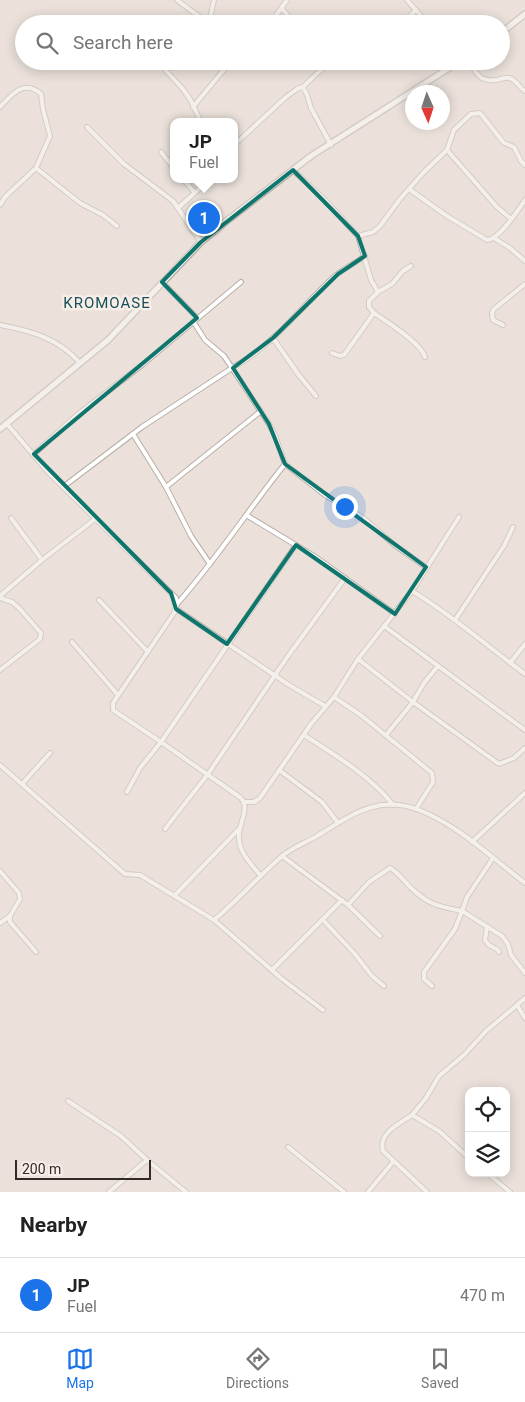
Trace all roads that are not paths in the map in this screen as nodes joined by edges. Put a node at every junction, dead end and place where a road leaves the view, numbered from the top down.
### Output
1 (177, 0) edge
2 (214, 0) edge
3 (287, 0) edge
4 (407, 0) edge
5 (281, 8) junction
6 (416, 10) junction
7 (525, 14) edge
8 (197, 15) edge
9 (211, 15) edge
10 (276, 15) edge
11 (288, 15) edge
12 (411, 15) edge
13 (420, 15) edge
14 (510, 26) edge
15 (165, 70) edge
16 (224, 70) edge
17 (320, 70) edge
18 (446, 70) edge
19 (474, 70) edge
20 (303, 88) junction
21 (525, 91) edge
22 (0, 107) edge
23 (193, 107) junction
24 (199, 118) edge
25 (87, 127) dead end
26 (238, 141) edge
27 (330, 145) junction
28 (447, 150) junction
29 (161, 152) dead end
30 (170, 163) edge
31 (525, 165) edge
32 (36, 168) junction
33 (293, 170) junction
34 (186, 183) edge
35 (205, 183) edge
36 (409, 189) junction
37 (194, 192) junction
38 (0, 193) edge
39 (5, 197) junction
40 (525, 200) edge
41 (0, 204) edge
42 (178, 208) junction
43 (511, 219) junction
44 (117, 226) dead end
45 (358, 236) junction
46 (494, 238) junction
47 (201, 242) junction
48 (365, 256) junction
49 (525, 261) edge
50 (411, 266) dead end
51 (162, 282) junction
52 (241, 282) dead end
53 (525, 284) edge
54 (378, 292) junction
55 (374, 313) junction
56 (195, 320) junction
57 (0, 325) edge
58 (502, 325) dead end
59 (273, 338) junction
60 (332, 353) dead end
61 (426, 357) dead end
62 (80, 363) junction
63 (232, 368) junction
64 (316, 396) dead end
65 (261, 411) junction
66 (7, 424) junction
67 (0, 429) edge
68 (133, 434) junction
69 (34, 454) junction
70 (285, 464) junction
71 (63, 487) junction
72 (166, 487) junction
73 (246, 515) junction
74 (459, 517) dead end
75 (11, 518) dead end
76 (95, 519) junction
77 (512, 527) dead end
78 (296, 545) junction
79 (42, 560) junction
80 (210, 564) junction
81 (426, 568) junction
82 (345, 578) junction
83 (412, 591) junction
84 (0, 597) edge
85 (99, 600) dead end
86 (176, 607) junction
87 (395, 614) junction
88 (455, 620) junction
89 (384, 626) junction
90 (72, 642) dead end
91 (227, 644) junction
92 (525, 644) edge
93 (148, 652) junction
94 (358, 659) junction
95 (510, 663) junction
96 (438, 666) junction
97 (0, 670) edge
98 (525, 674) edge
99 (275, 675) junction
100 (118, 695) junction
101 (334, 697) junction
102 (413, 702) junction
103 (326, 706) junction
104 (525, 730) edge
105 (304, 735) junction
106 (386, 735) junction
107 (161, 742) junction
108 (525, 748) edge
109 (50, 753) dead end
110 (0, 765) edge
111 (279, 770) junction
112 (208, 774) junction
113 (22, 784) junction
114 (126, 792) dead end
115 (525, 793) edge
116 (245, 802) junction
117 (393, 805) junction
118 (416, 809) junction
119 (338, 823) junction
120 (239, 828) junction
121 (165, 830) dead end
122 (472, 842) junction
123 (282, 856) junction
124 (493, 858) junction
125 (0, 871) edge
126 (260, 876) junction
127 (525, 883) edge
128 (174, 896) junction
129 (342, 900) junction
130 (348, 905) junction
131 (462, 911) junction
132 (10, 916) junction
133 (214, 920) junction
134 (323, 920) junction
135 (0, 923) edge
136 (487, 927) junction
137 (380, 936) dead end
138 (36, 952) dead end
139 (499, 952) dead end
140 (272, 970) junction
141 (525, 973) edge
142 (384, 986) dead end
143 (432, 986) dead end
144 (525, 998) edge
145 (517, 1005) junction
146 (323, 1010) dead end
147 (525, 1018) edge
148 (68, 1101) dead end
149 (412, 1115) junction
150 (288, 1147) dead end
151 (465, 1154) edge
152 (146, 1160) junction
153 (392, 1162) junction
154 (492, 1177) edge
155 (109, 1192) edge
156 (185, 1192) edge
157 (344, 1192) edge
158 (368, 1192) edge
159 (427, 1192) edge
160 (510, 1192) edge

1 - 8 street
2 - 9 street
3 - 5 street
4 - 6 street
5 - 10 street
5 - 11 street
6 - 12 street
6 - 13 street
7 - 14 street
15 - 23 street
16 - 23 street
17 - 20 street
18 - 27 street
19 - 21 street
20 - 26 street
20 - 27 street
22 - 32 street
23 - 24 street
25 - 42 street
27 - 33 street
28 - 31 street
28 - 36 street
28 - 43 street
29 - 30 street
32 - 39 street
32 - 44 street
33 - 45 street
33 - 47 street
34 - 37 street
35 - 37 street
36 - 45 street
36 - 46 street
37 - 42 street
38 - 39 street
39 - 41 street
40 - 43 street
42 - 47 street
43 - 46 street
45 - 48 street
46 - 49 street
47 - 51 street
48 - 54 street
48 - 59 street
50 - 54 street
51 - 56 street
51 - 62 street
52 - 56 street
53 - 58 street
54 - 55 street
55 - 60 street
55 - 61 street
56 - 63 street
56 - 69 street
57 - 62 street
59 - 63 street
59 - 64 street
62 - 66 street
63 - 65 street
63 - 68 street
65 - 70 street
65 - 72 street
66 - 67 street
66 - 69 street
68 - 71 street
68 - 72 street
69 - 71 street
70 - 73 street
70 - 81 street
71 - 76 street
72 - 80 street
73 - 78 street
73 - 80 street
74 - 81 street
75 - 79 street
76 - 79 street
76 - 86 street
77 - 88 street
78 - 82 street
78 - 91 street
79 - 84 street
80 - 86 street
81 - 83 street
82 - 87 street
82 - 99 street
83 - 87 street
83 - 88 street
84 - 97 street
85 - 93 street
86 - 91 street
86 - 93 street
87 - 89 street
88 - 95 street
89 - 94 street
89 - 96 street
90 - 100 street
91 - 99 street
91 - 107 street
92 - 95 street
93 - 100 street
94 - 101 street
94 - 102 street
95 - 98 street
96 - 102 street
96 - 104 street
99 - 103 street
99 - 112 street
100 - 107 street
101 - 103 street
101 - 106 street
102 - 106 street
102 - 108 street
103 - 105 street
105 - 111 street
105 - 117 street
106 - 118 street
107 - 112 street
107 - 114 street
109 - 113 street
110 - 113 street
111 - 116 street
111 - 119 street
112 - 116 street
112 - 121 street
113 - 128 street
115 - 122 street
116 - 120 street
117 - 118 street
117 - 119 street
118 - 122 street
119 - 123 street
120 - 126 street
120 - 128 street
122 - 124 street
123 - 126 street
123 - 129 street
124 - 127 street
124 - 131 street
125 - 132 street
126 - 133 street
128 - 133 street
129 - 130 street
129 - 134 street
130 - 131 street
130 - 137 street
131 - 136 street
131 - 143 street
132 - 135 street
132 - 138 street
133 - 140 street
134 - 140 street
134 - 142 street
136 - 139 street
136 - 141 street
140 - 146 street
144 - 145 street
145 - 147 street
145 - 149 street
148 - 152 street
149 - 151 street
149 - 153 street
150 - 157 street
152 - 155 street
152 - 156 street
153 - 158 street
153 - 159 street
154 - 160 street

